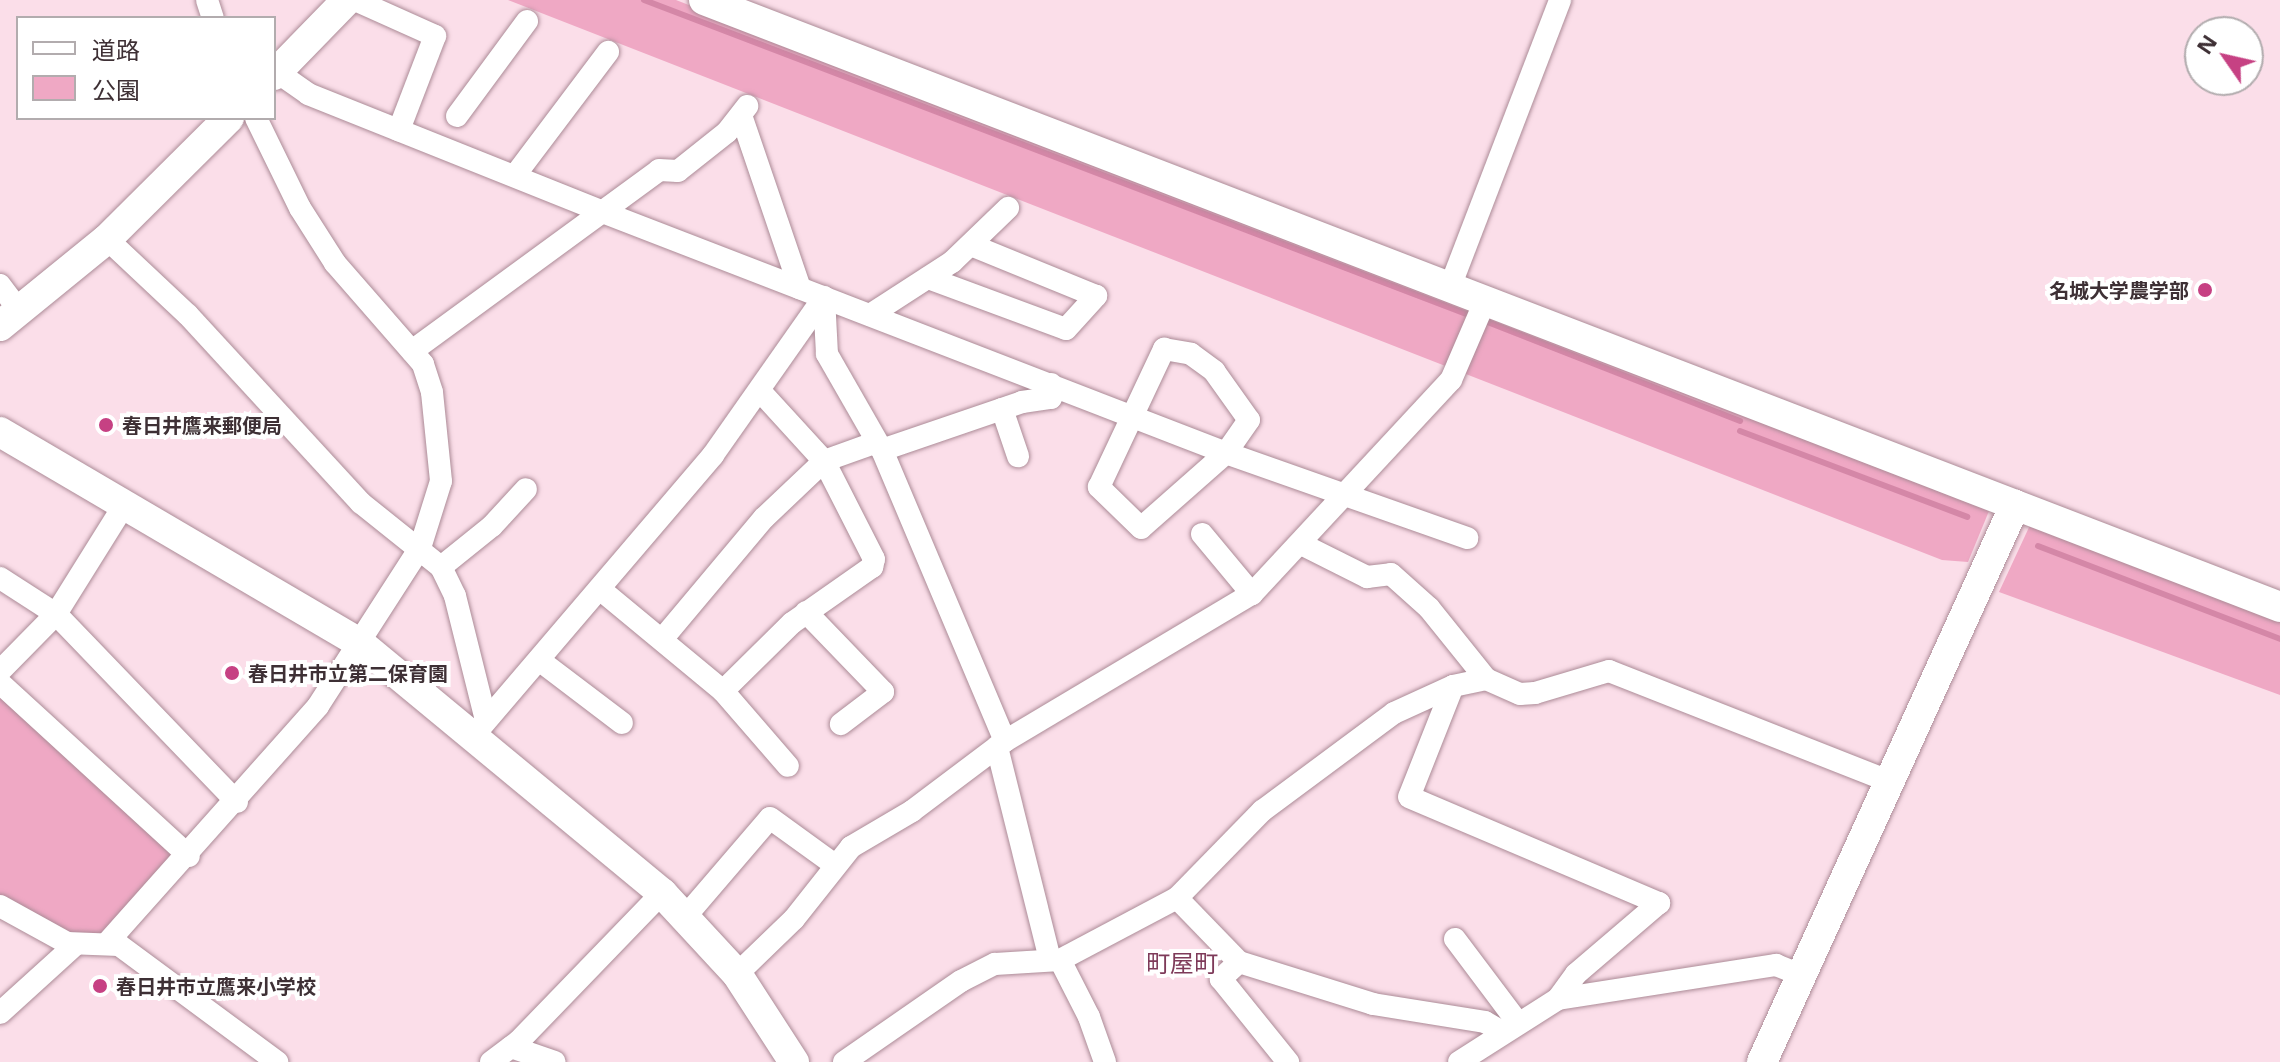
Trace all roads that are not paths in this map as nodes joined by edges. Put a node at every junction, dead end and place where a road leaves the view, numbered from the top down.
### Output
1 (347, 0) edge
2 (355, 0) edge
3 (704, 0) edge
4 (1560, 0) edge
5 (527, 21) dead end
6 (608, 52) dead end
7 (276, 74) edge
8 (457, 116) dead end
9 (227, 120) edge
10 (257, 120) edge
11 (399, 130) junction
12 (519, 170) dead end
13 (1008, 208) dead end
14 (605, 213) junction
15 (107, 239) junction
16 (971, 245) junction
17 (928, 278) junction
18 (0, 285) edge
19 (1450, 287) junction
20 (800, 288) junction
21 (824, 297) junction
22 (1485, 301) junction
23 (870, 315) junction
24 (10, 318) edge
25 (412, 351) junction
26 (1051, 384) junction
27 (761, 392) junction
28 (1002, 409) junction
29 (1134, 415) junction
30 (0, 432) edge
31 (879, 446) junction
32 (1226, 453) junction
33 (1018, 456) dead end
34 (824, 461) junction
35 (526, 489) dead end
36 (1345, 496) junction
37 (124, 505) junction
38 (2015, 505) junction
39 (1202, 534) dead end
40 (1467, 538) dead end
41 (1301, 544) junction
42 (420, 548) junction
43 (441, 567) junction
44 (0, 578) edge
45 (601, 590) junction
46 (1252, 594) junction
47 (2280, 607) edge
48 (806, 612) junction
49 (56, 614) junction
50 (664, 637) junction
51 (361, 644) junction
52 (539, 660) junction
53 (0, 671) edge
54 (1486, 679) junction
55 (0, 683) edge
56 (1453, 686) junction
57 (723, 691) junction
58 (622, 723) dead end
59 (841, 724) dead end
60 (480, 728) junction
61 (1001, 744) junction
62 (788, 766) dead end
63 (1891, 782) junction
64 (237, 802) junction
65 (189, 856) junction
66 (835, 865) junction
67 (662, 893) junction
68 (1177, 898) junction
69 (0, 906) edge
70 (685, 917) junction
71 (1455, 939) dead end
72 (107, 943) junction
73 (75, 945) junction
74 (1055, 960) junction
75 (1239, 962) junction
76 (737, 974) junction
77 (1803, 976) junction
78 (1558, 999) junction
79 (0, 1013) edge
80 (1510, 1027) junction
81 (511, 1047) junction
82 (1283, 1060) edge
83 (277, 1062) edge
84 (491, 1062) edge
85 (555, 1062) edge
86 (794, 1062) edge
87 (844, 1062) edge
88 (1105, 1062) edge
89 (1459, 1062) edge
90 (1762, 1062) edge

1 - 7 street
2 - 11 street
3 - 19 street
4 - 19 street
5 - 8 street
6 - 12 street
7 - 11 street
9 - 15 street
10 - 25 street
11 - 14 street
13 - 16 street
14 - 20 street
14 - 20 street
14 - 25 street
15 - 24 street
15 - 42 street
16 - 17 street
16 - 17 street
17 - 23 street
18 - 24 street
19 - 22 street
20 - 21 street
21 - 23 street
21 - 27 street
21 - 31 street
22 - 36 street
22 - 38 street
23 - 26 street
25 - 42 street
26 - 28 street
26 - 29 street
27 - 34 street
27 - 45 street
28 - 31 street
28 - 33 street
29 - 32 street
29 - 32 street
29 - 32 street
30 - 37 street
31 - 34 street
31 - 61 street
32 - 36 street
34 - 48 street
34 - 50 street
35 - 43 street
36 - 40 street
36 - 41 street
37 - 49 street
37 - 51 street
38 - 47 street
38 - 63 street
39 - 46 street
41 - 46 street
41 - 54 street
42 - 43 street
42 - 51 street
43 - 60 street
44 - 49 street
45 - 50 street
45 - 52 street
46 - 61 street
48 - 57 street
48 - 59 street
49 - 53 street
49 - 64 street
50 - 57 street
51 - 60 street
51 - 64 street
52 - 58 street
52 - 60 street
54 - 56 street
54 - 63 street
55 - 65 street
56 - 68 street
56 - 78 street
57 - 62 street
60 - 67 street
61 - 66 street
61 - 74 street
63 - 77 street
64 - 65 street
65 - 72 street
66 - 70 street
66 - 76 street
67 - 70 street
67 - 81 street
68 - 74 street
68 - 75 street
69 - 73 street
70 - 76 street
71 - 80 street
72 - 73 street
72 - 83 street
73 - 79 street
74 - 87 street
74 - 88 street
75 - 80 street
75 - 82 street
76 - 86 street
77 - 78 street
77 - 90 street
78 - 80 street
80 - 89 street
81 - 84 street
81 - 85 street

